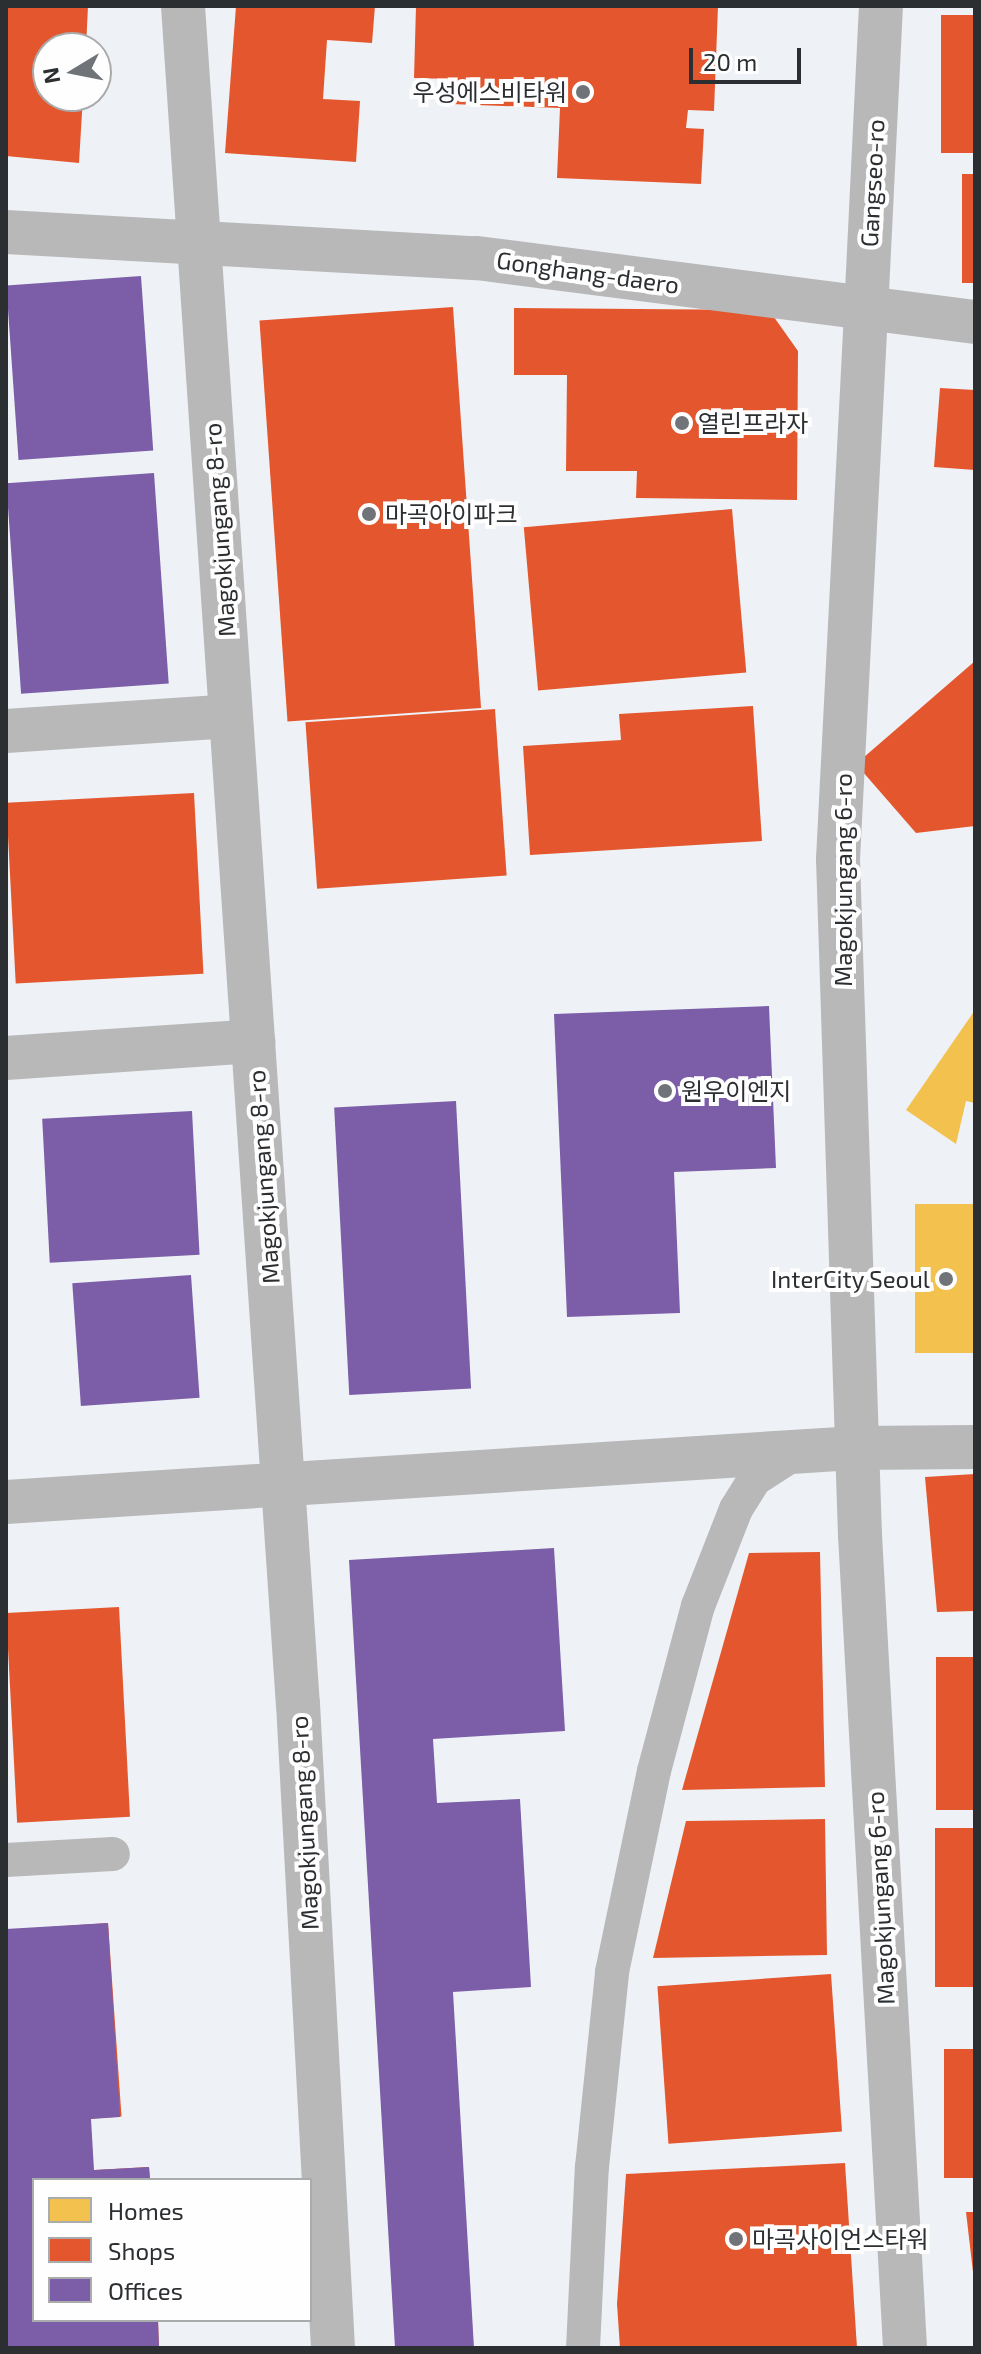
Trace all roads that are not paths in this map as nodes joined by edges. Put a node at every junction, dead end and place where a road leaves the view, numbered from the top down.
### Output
1 (183, 6) edge
2 (881, 6) edge
3 (6, 232) edge
4 (199, 245) junction
5 (866, 312) junction
6 (975, 322) edge
7 (231, 716) junction
8 (6, 731) edge
9 (253, 1041) junction
10 (6, 1058) edge
11 (975, 1447) edge
12 (856, 1448) junction
13 (797, 1452) junction
14 (283, 1485) junction
15 (6, 1502) edge
16 (113, 1854) dead end
17 (6, 1860) edge
18 (333, 2348) edge
19 (583, 2348) edge
20 (905, 2348) edge

1 - 4 street, Magokjungang 8-ro
2 - 5 street, Gangseo-ro
3 - 4 street, Gonghang-daero
4 - 5 street, Gonghang-daero
4 - 7 street, Magokjungang 8-ro
5 - 6 street, Gonghang-daero
5 - 12 street, Magokjungang 6-ro
7 - 8 street
7 - 9 street, Magokjungang 8-ro
9 - 10 street
9 - 14 street, Magokjungang 8-ro
11 - 12 street
12 - 13 street
12 - 20 street, Magokjungang 6-ro
13 - 14 street
13 - 19 street
14 - 15 street
14 - 18 street, Magokjungang 8-ro
16 - 17 street

